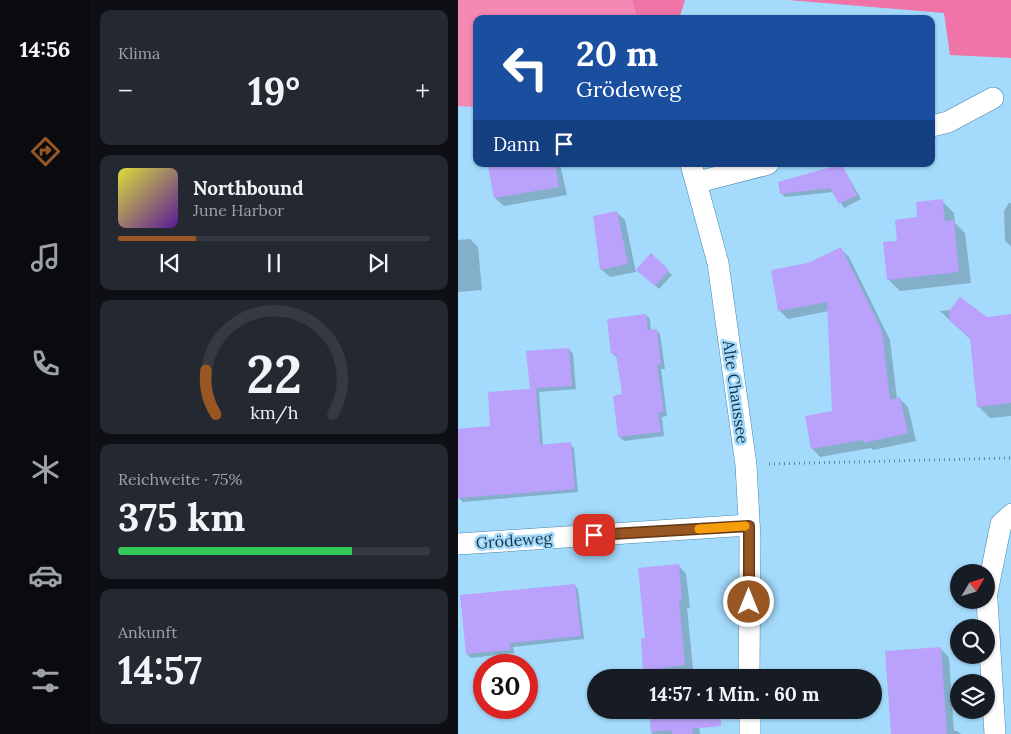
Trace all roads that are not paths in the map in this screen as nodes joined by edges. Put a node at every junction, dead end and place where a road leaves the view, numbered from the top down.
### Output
1 (993, 98) dead end
2 (935, 125) edge
3 (744, 167) edge
4 (695, 173) edge
5 (1012, 514) edge
6 (749, 526) junction
7 (458, 544) edge
8 (993, 564) edge
9 (988, 609) edge
10 (750, 669) edge
11 (750, 719) edge
12 (750, 734) edge
13 (995, 734) edge

1 - 2 street
3 - 4 street, Alte Chaussee
4 - 6 street, Alte Chaussee
5 - 8 street
6 - 7 street, Grödeweg
6 - 10 street, Alte Chaussee
9 - 13 street
11 - 12 street

